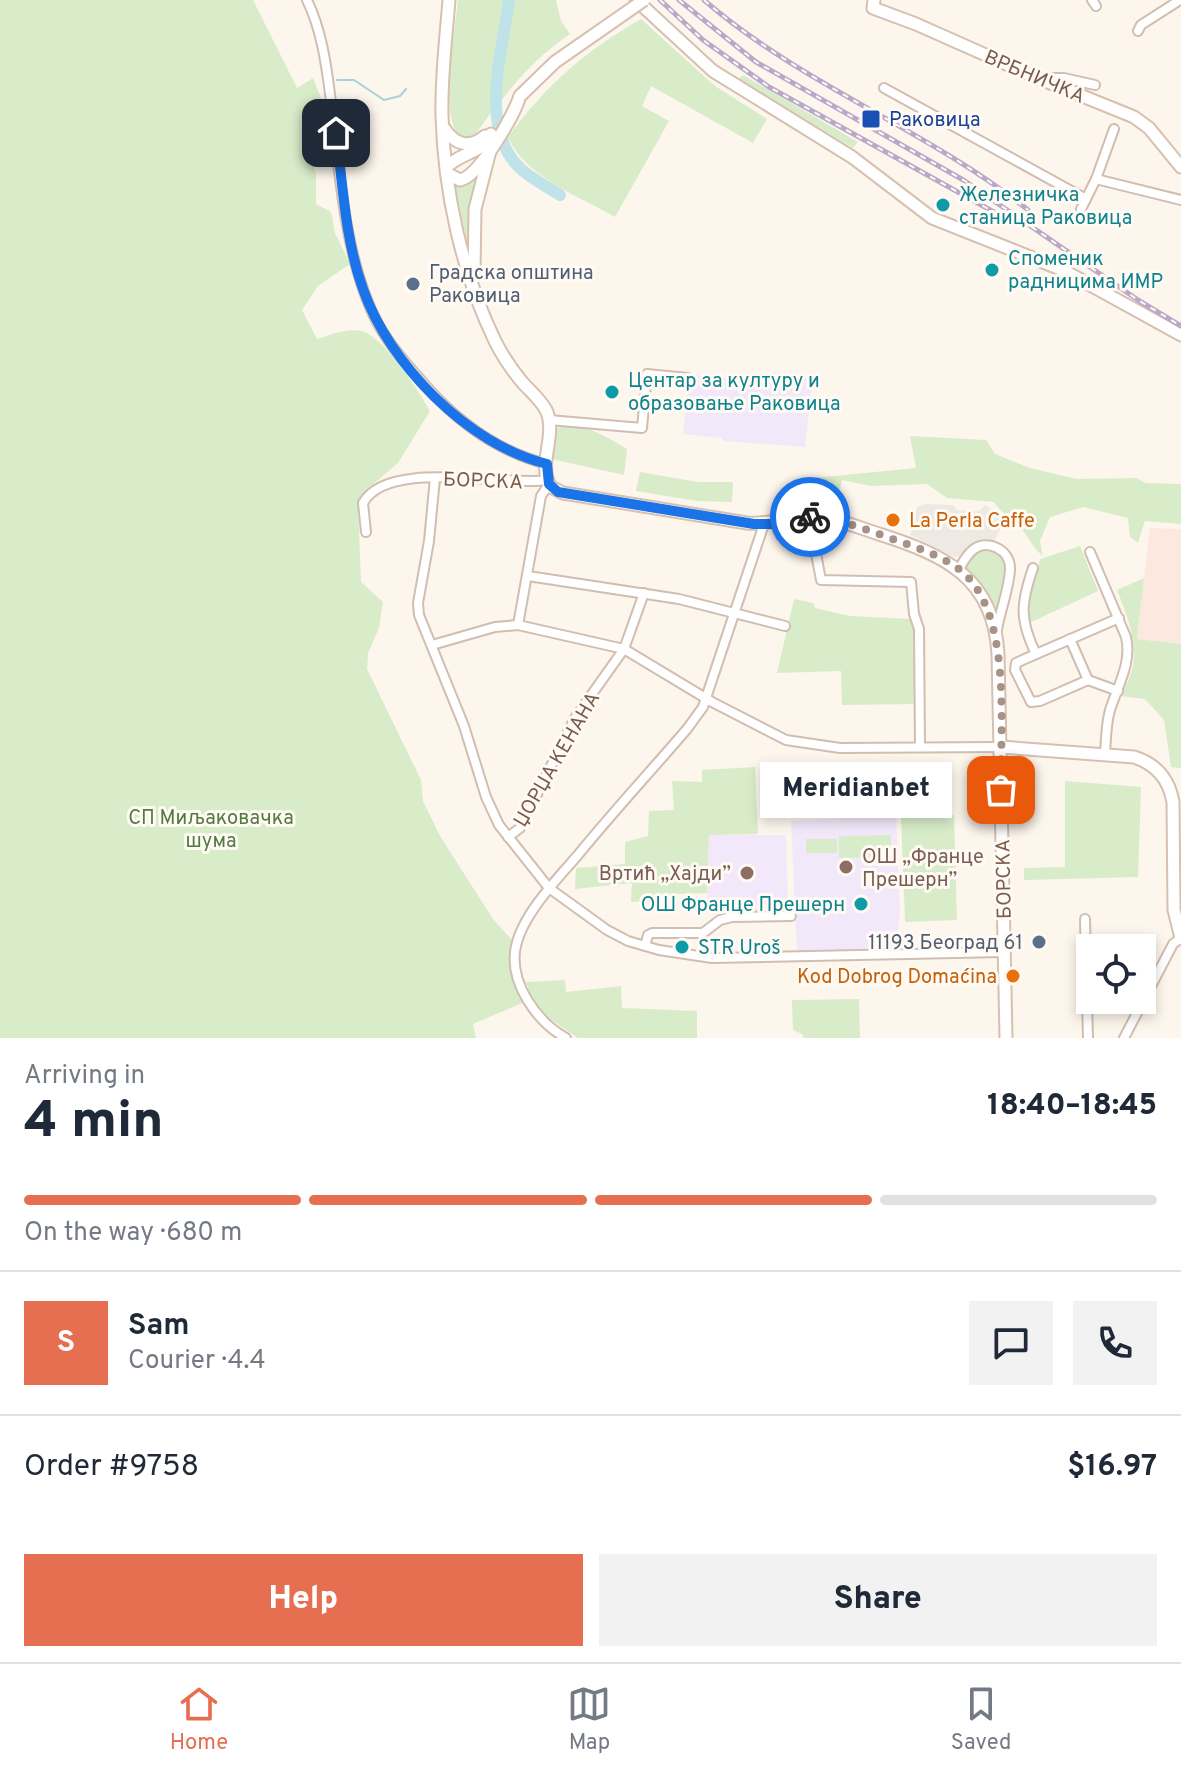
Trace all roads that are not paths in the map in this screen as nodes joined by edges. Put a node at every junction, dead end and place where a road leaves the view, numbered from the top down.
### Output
1 (307, 0) edge
2 (449, 0) edge
3 (636, 0) edge
4 (644, 0) edge
5 (1180, 0) edge
6 (873, 4) edge
7 (1139, 28) dead end
8 (1039, 79) junction
9 (1095, 85) dead end
10 (884, 88) dead end
11 (520, 96) junction
12 (443, 124) junction
13 (1114, 129) dead end
14 (492, 131) junction
15 (490, 151) junction
16 (1181, 167) edge
17 (447, 170) junction
18 (1096, 179) junction
19 (1086, 199) junction
20 (1181, 200) edge
21 (1081, 209) dead end
22 (476, 293) junction
23 (1181, 335) edge
24 (688, 378) dead end
25 (549, 420) junction
26 (547, 464) junction
27 (435, 478) junction
28 (548, 482) junction
29 (809, 517) junction
30 (764, 524) junction
31 (366, 532) dead end
32 (1090, 552) dead end
33 (1033, 568) dead end
34 (959, 569) junction
35 (528, 576) junction
36 (644, 593) junction
37 (735, 614) junction
38 (1119, 618) junction
39 (518, 625) junction
40 (785, 626) dead end
41 (996, 634) junction
42 (1070, 639) junction
43 (432, 645) junction
44 (624, 649) junction
45 (1036, 654) junction
46 (1088, 680) junction
47 (1118, 691) junction
48 (707, 699) junction
49 (920, 747) junction
50 (1000, 747) junction
51 (1105, 754) junction
52 (508, 837) junction
53 (549, 888) junction
54 (791, 916) dead end
55 (1085, 919) dead end
56 (1181, 938) edge
57 (645, 946) junction
58 (1004, 952) junction
59 (566, 1038) edge
60 (1006, 1038) edge
61 (1088, 1038) edge
62 (1124, 1038) edge

1 - 26 street
2 - 12 main road
3 - 23 main road
4 - 11 main road, bridge
5 - 7 street
6 - 8 main road, ВРБНИЧКА
8 - 9 street
8 - 16 main road, ВРБНИЧКА
10 - 19 street
11 - 14 main road
11 - 15 main road
12 - 14 main road
12 - 17 main road
13 - 18 street
14 - 17 main road
15 - 17 main road
15 - 22 main road
17 - 22 main road
18 - 19 street
18 - 20 street
19 - 21 street
22 - 25 main road
24 - 25 street
25 - 26 main road
26 - 28 main road
27 - 28 street, БОРСКА
27 - 31 street, БОРСКА
27 - 43 street
28 - 30 main road, БОРСКА
28 - 35 street
29 - 30 main road, БОРСКА
29 - 34 main road, БОРСКА
29 - 49 street
30 - 37 street
32 - 38 street
33 - 45 street
34 - 41 main road, БОРСКА
34 - 41 street
35 - 36 street
35 - 39 street
36 - 37 street
36 - 44 street, ЏОРЏА КЕНАНА
37 - 40 street
37 - 48 street
38 - 42 street
38 - 47 street
39 - 43 street
39 - 44 street
41 - 50 main road, БОРСКА
42 - 45 street
42 - 46 street
43 - 52 street
44 - 48 street
44 - 52 street, ЏОРЏА КЕНАНА
45 - 46 street
46 - 47 street
47 - 51 street
48 - 49 street
48 - 53 street
49 - 50 street
50 - 51 main road
50 - 58 main road, БОРСКА
51 - 56 main road
52 - 53 street
53 - 57 street
53 - 59 street
54 - 57 street
55 - 61 street
56 - 62 street
57 - 58 street
58 - 60 main road, БОРСКА

